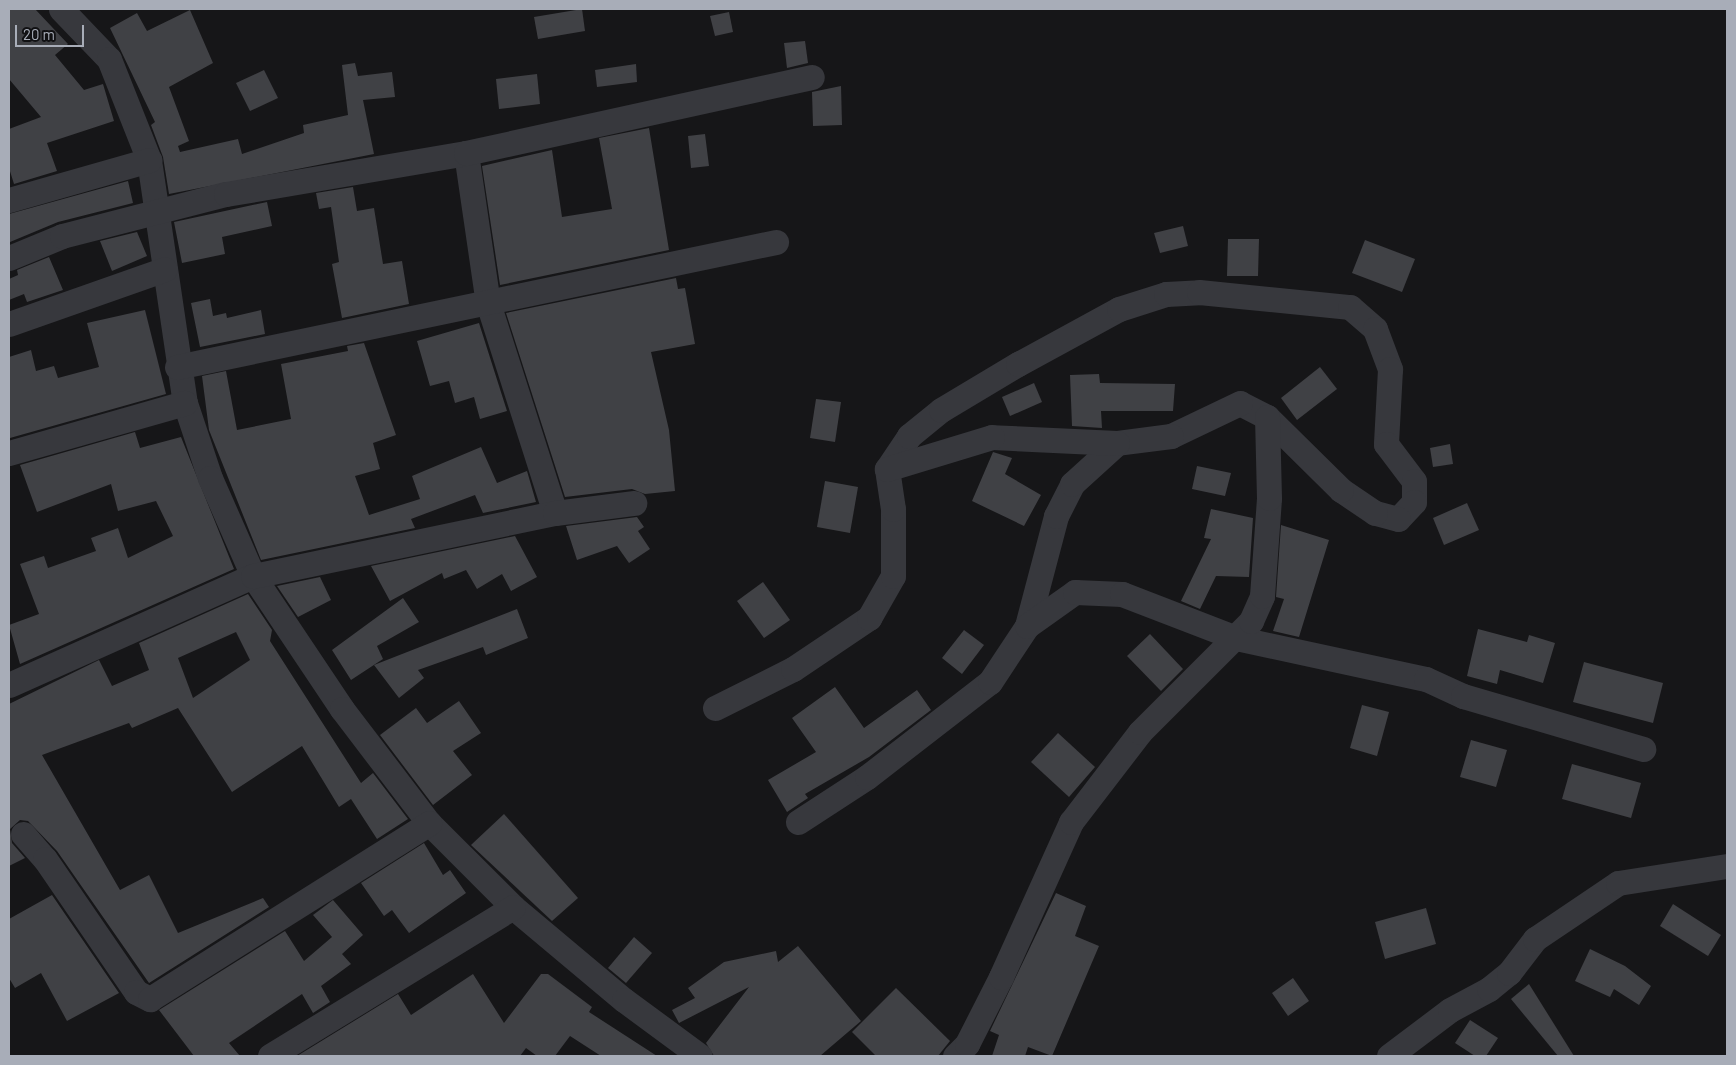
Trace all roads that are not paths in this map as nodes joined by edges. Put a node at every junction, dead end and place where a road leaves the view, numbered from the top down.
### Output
1 (61, 9) edge
2 (812, 77) dead end
3 (466, 153) junction
4 (149, 160) junction
5 (9, 200) edge
6 (156, 212) junction
7 (776, 242) dead end
8 (9, 258) edge
9 (165, 269) junction
10 (488, 303) junction
11 (9, 324) edge
12 (177, 367) junction
13 (185, 403) junction
14 (1268, 417) junction
15 (1117, 443) junction
16 (9, 453) edge
17 (887, 469) junction
18 (634, 503) dead end
19 (555, 513) junction
20 (253, 576) junction
21 (1027, 626) junction
22 (1236, 638) junction
23 (9, 685) edge
24 (715, 708) dead end
25 (1643, 749) dead end
26 (798, 822) dead end
27 (429, 823) junction
28 (23, 834) dead end
29 (1727, 866) edge
30 (513, 907) junction
31 (270, 1056) edge
32 (700, 1056) edge
33 (955, 1056) edge
34 (1389, 1056) edge

1 - 4 street
2 - 3 street
3 - 6 street
3 - 10 street
4 - 5 street
4 - 6 street
6 - 8 street
6 - 9 street
7 - 10 street
9 - 11 street
9 - 12 street
10 - 12 street
10 - 19 street
12 - 13 street
13 - 16 street
13 - 20 street
14 - 15 street
14 - 17 street
14 - 22 street
15 - 17 street
15 - 21 street
17 - 24 street
18 - 19 street
19 - 20 street
20 - 23 street
20 - 27 street
21 - 22 street
21 - 26 street
22 - 25 street
22 - 33 street
27 - 28 street
27 - 30 street
29 - 34 street
30 - 31 street
30 - 32 street

